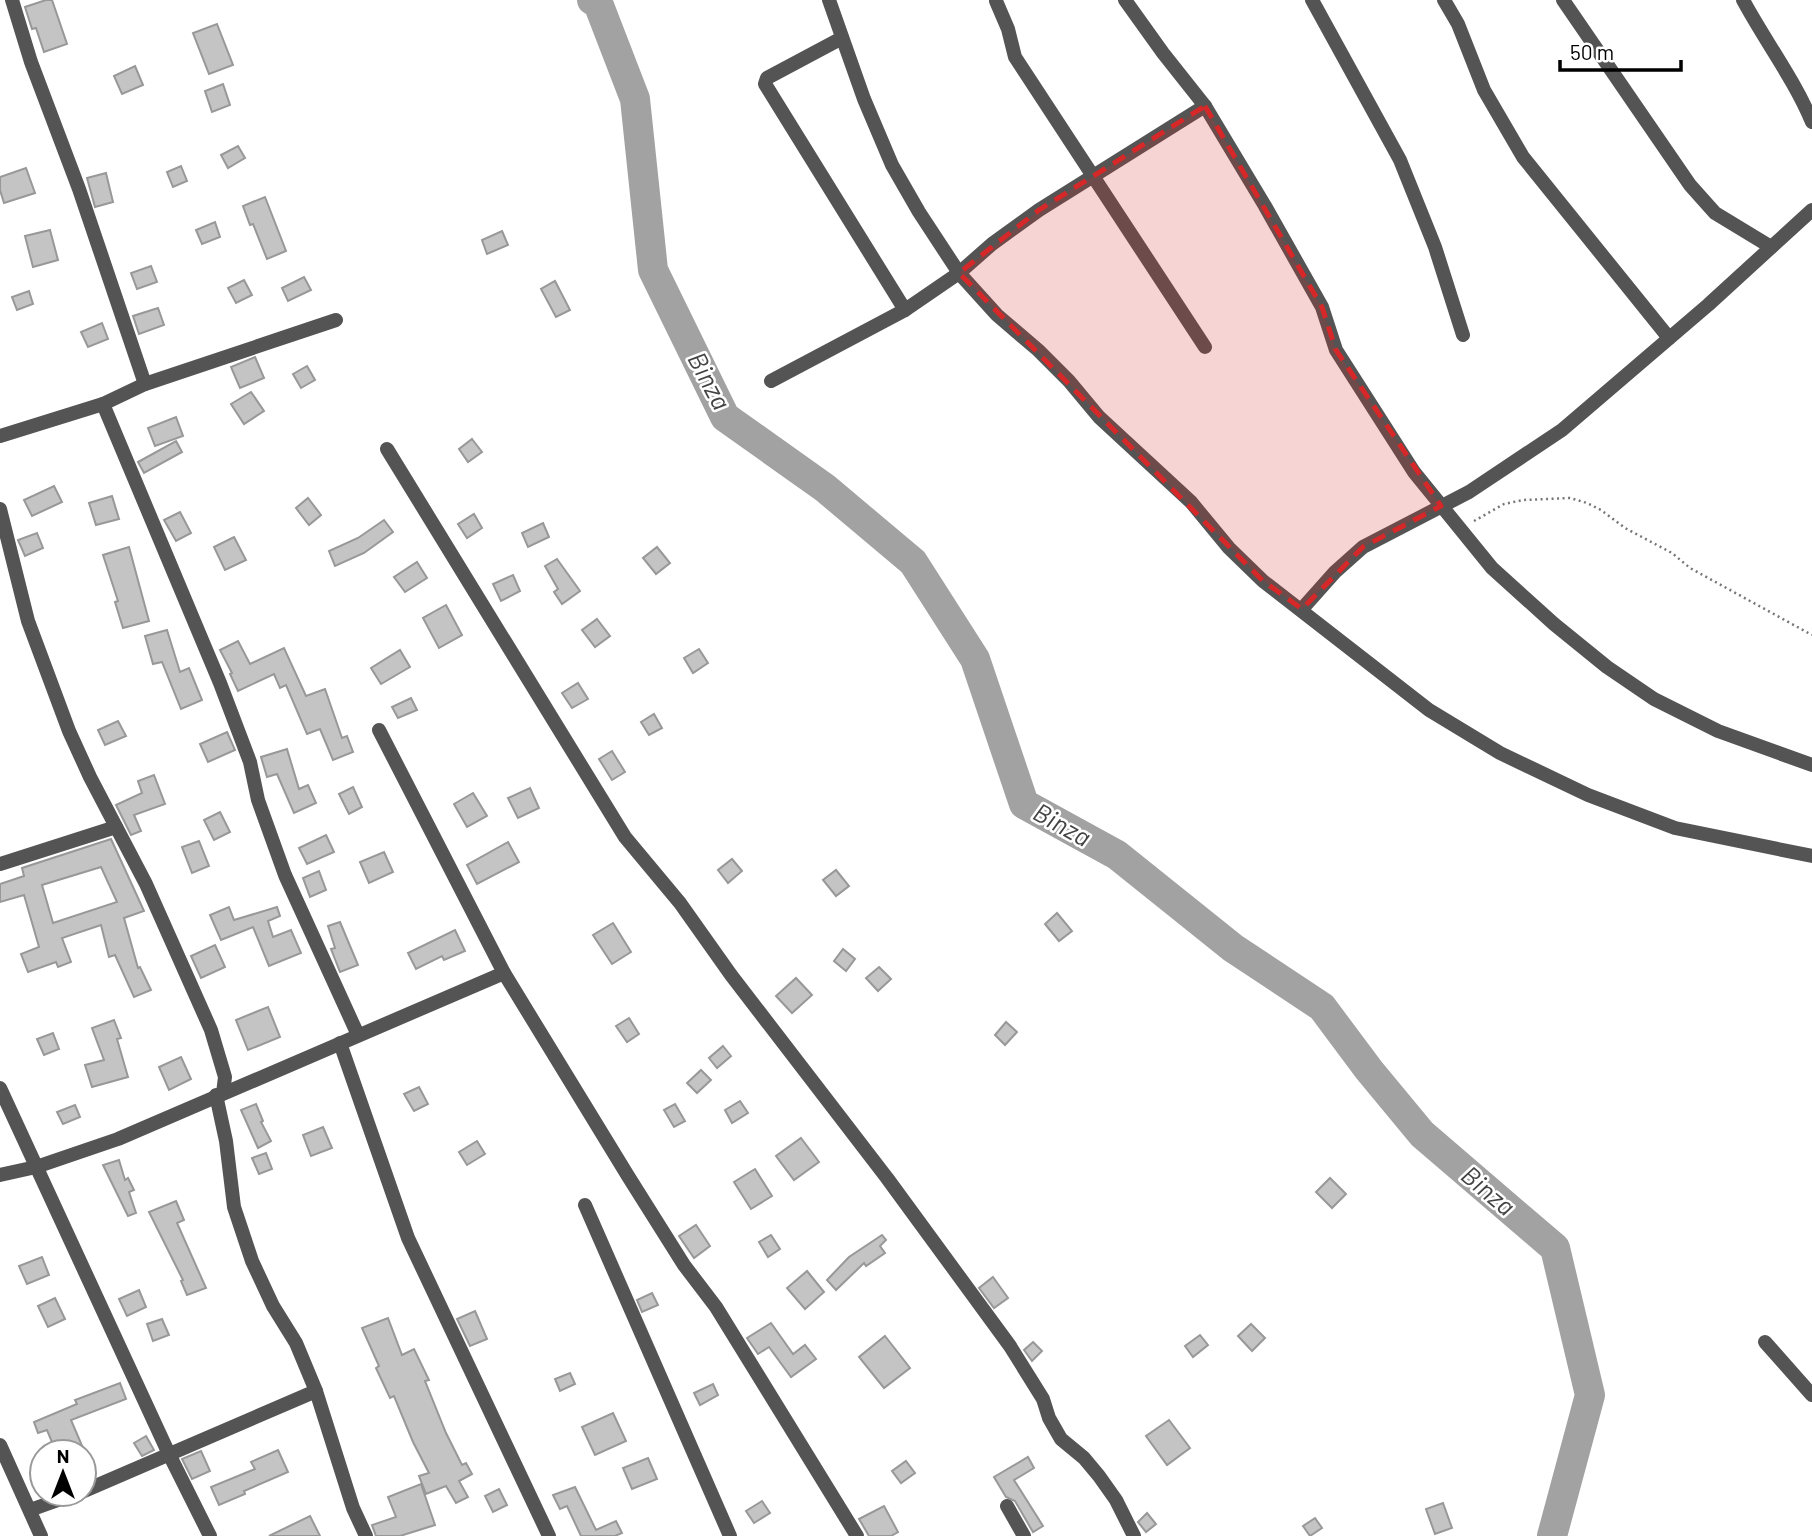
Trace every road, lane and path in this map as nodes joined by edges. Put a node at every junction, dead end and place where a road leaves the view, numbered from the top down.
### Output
1 (12, 0) edge
2 (829, 0) edge
3 (1125, 0) edge
4 (1444, 0) edge
5 (1563, 0) edge
6 (1743, 0) edge
7 (996, 1) edge
8 (1317, 2) edge
9 (842, 38) junction
10 (1205, 106) junction
11 (1812, 121) edge
12 (1093, 176) junction
13 (1812, 210) edge
14 (1771, 247) junction
15 (960, 273) junction
16 (905, 310) junction
17 (336, 320) dead end
18 (1463, 335) dead end
19 (1669, 338) junction
20 (1205, 347) dead end
21 (771, 381) dead end
22 (145, 384) junction
23 (103, 404) junction
24 (0, 436) edge
25 (387, 449) dead end
26 (1441, 506) junction
27 (0, 509) edge
28 (1459, 530) junction
29 (1302, 609) junction
30 (1812, 635) edge
31 (379, 730) dead end
32 (1812, 765) edge
33 (116, 827) junction
34 (1812, 856) edge
35 (0, 864) edge
36 (504, 973) junction
37 (358, 1035) junction
38 (340, 1043) junction
39 (0, 1087) edge
40 (220, 1094) junction
41 (36, 1167) junction
42 (0, 1175) edge
43 (585, 1205) dead end
44 (1765, 1342) dead end
45 (316, 1391) junction
46 (1812, 1395) edge
47 (0, 1446) edge
48 (169, 1454) junction
49 (98, 1485) edge
50 (1007, 1506) dead end
51 (36, 1508) edge
52 (30, 1510) junction
53 (41, 1536) edge
54 (210, 1536) edge
55 (366, 1536) edge
56 (549, 1536) edge
57 (730, 1536) edge
58 (856, 1536) edge
59 (1024, 1536) edge
60 (1134, 1536) edge

1 - 22 street
2 - 9 street
3 - 10 street
4 - 19 street
5 - 14 street
6 - 11 street
7 - 12 street
8 - 18 street
9 - 15 street
9 - 16 street
10 - 12 street
10 - 26 street
12 - 15 street
12 - 20 street
13 - 14 street
14 - 19 street
15 - 16 street
15 - 29 street
16 - 21 street
17 - 22 street
19 - 26 street
22 - 23 street
23 - 24 street
23 - 37 street
25 - 60 street
26 - 28 street
26 - 29 street
27 - 33 street
28 - 30 path
28 - 32 street
29 - 34 street
31 - 36 street
33 - 35 street
33 - 40 street
36 - 37 street
36 - 58 street
37 - 38 street
38 - 40 street
38 - 56 street
39 - 41 street
40 - 41 street
40 - 45 street
41 - 42 street
41 - 48 street
43 - 57 street
44 - 46 street
45 - 48 street
45 - 55 street
47 - 52 street
48 - 49 street
48 - 54 street
50 - 59 street
51 - 52 street
52 - 53 street

